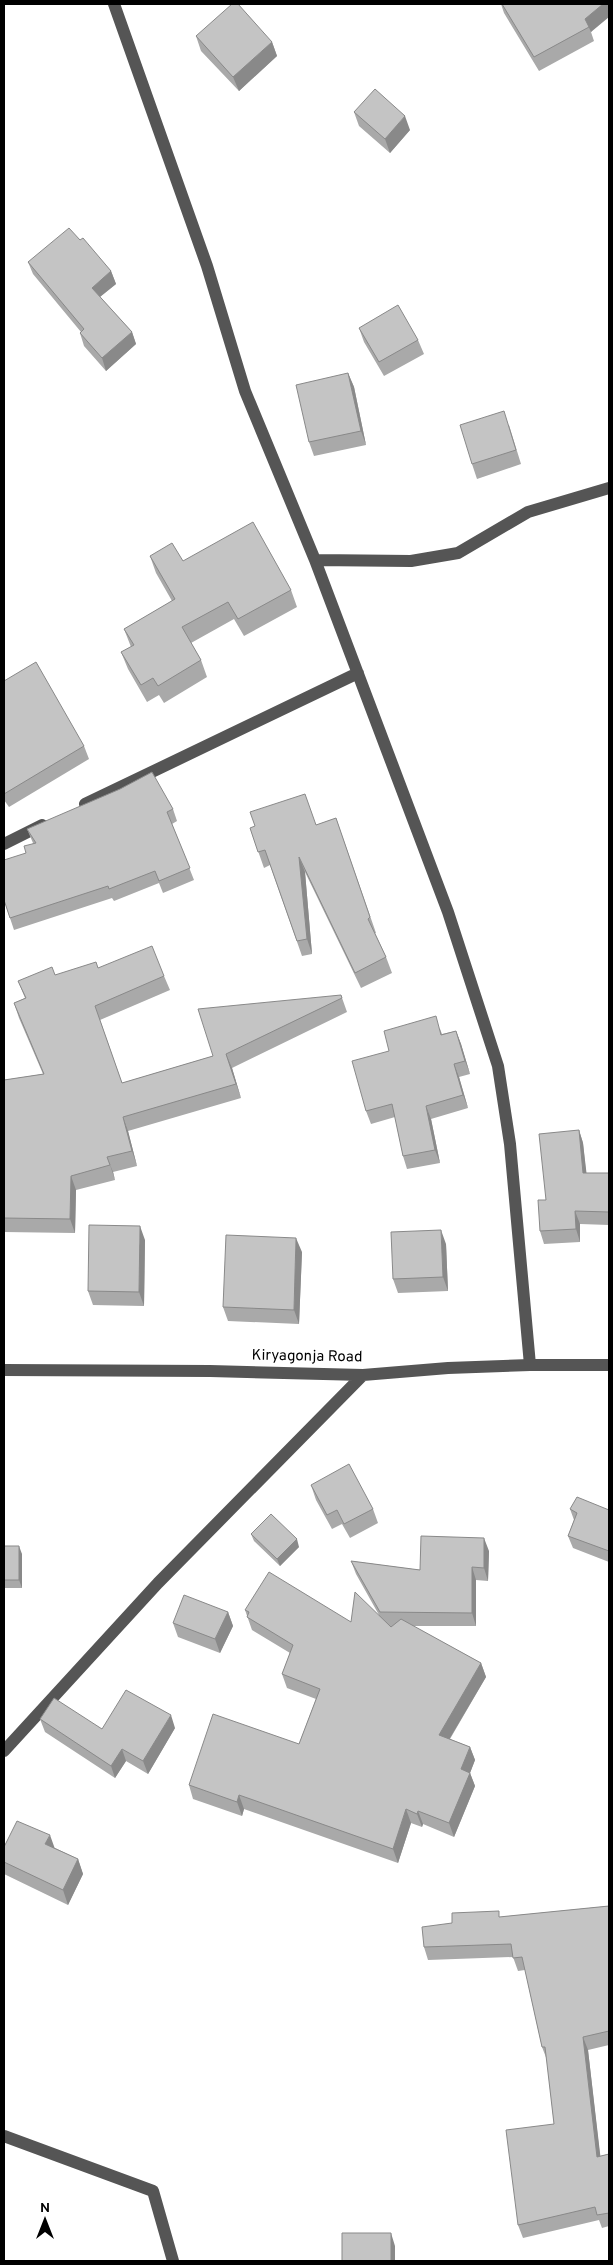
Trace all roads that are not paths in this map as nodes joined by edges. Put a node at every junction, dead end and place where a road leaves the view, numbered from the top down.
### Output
1 (114, 4) edge
2 (609, 488) edge
3 (315, 560) junction
4 (358, 673) junction
5 (74, 810) edge
6 (57, 818) edge
7 (4, 844) edge
8 (530, 1364) junction
9 (609, 1365) edge
10 (4, 1370) edge
11 (363, 1375) junction
12 (4, 1751) edge
13 (4, 2136) edge
14 (173, 2261) edge

1 - 3 street
2 - 3 street
3 - 4 street
4 - 5 street
4 - 8 street
6 - 7 street
8 - 9 street, Kiryagonja Road
8 - 11 street, Kiryagonja Road
10 - 11 street, Kiryagonja Road
11 - 12 street
13 - 14 street

